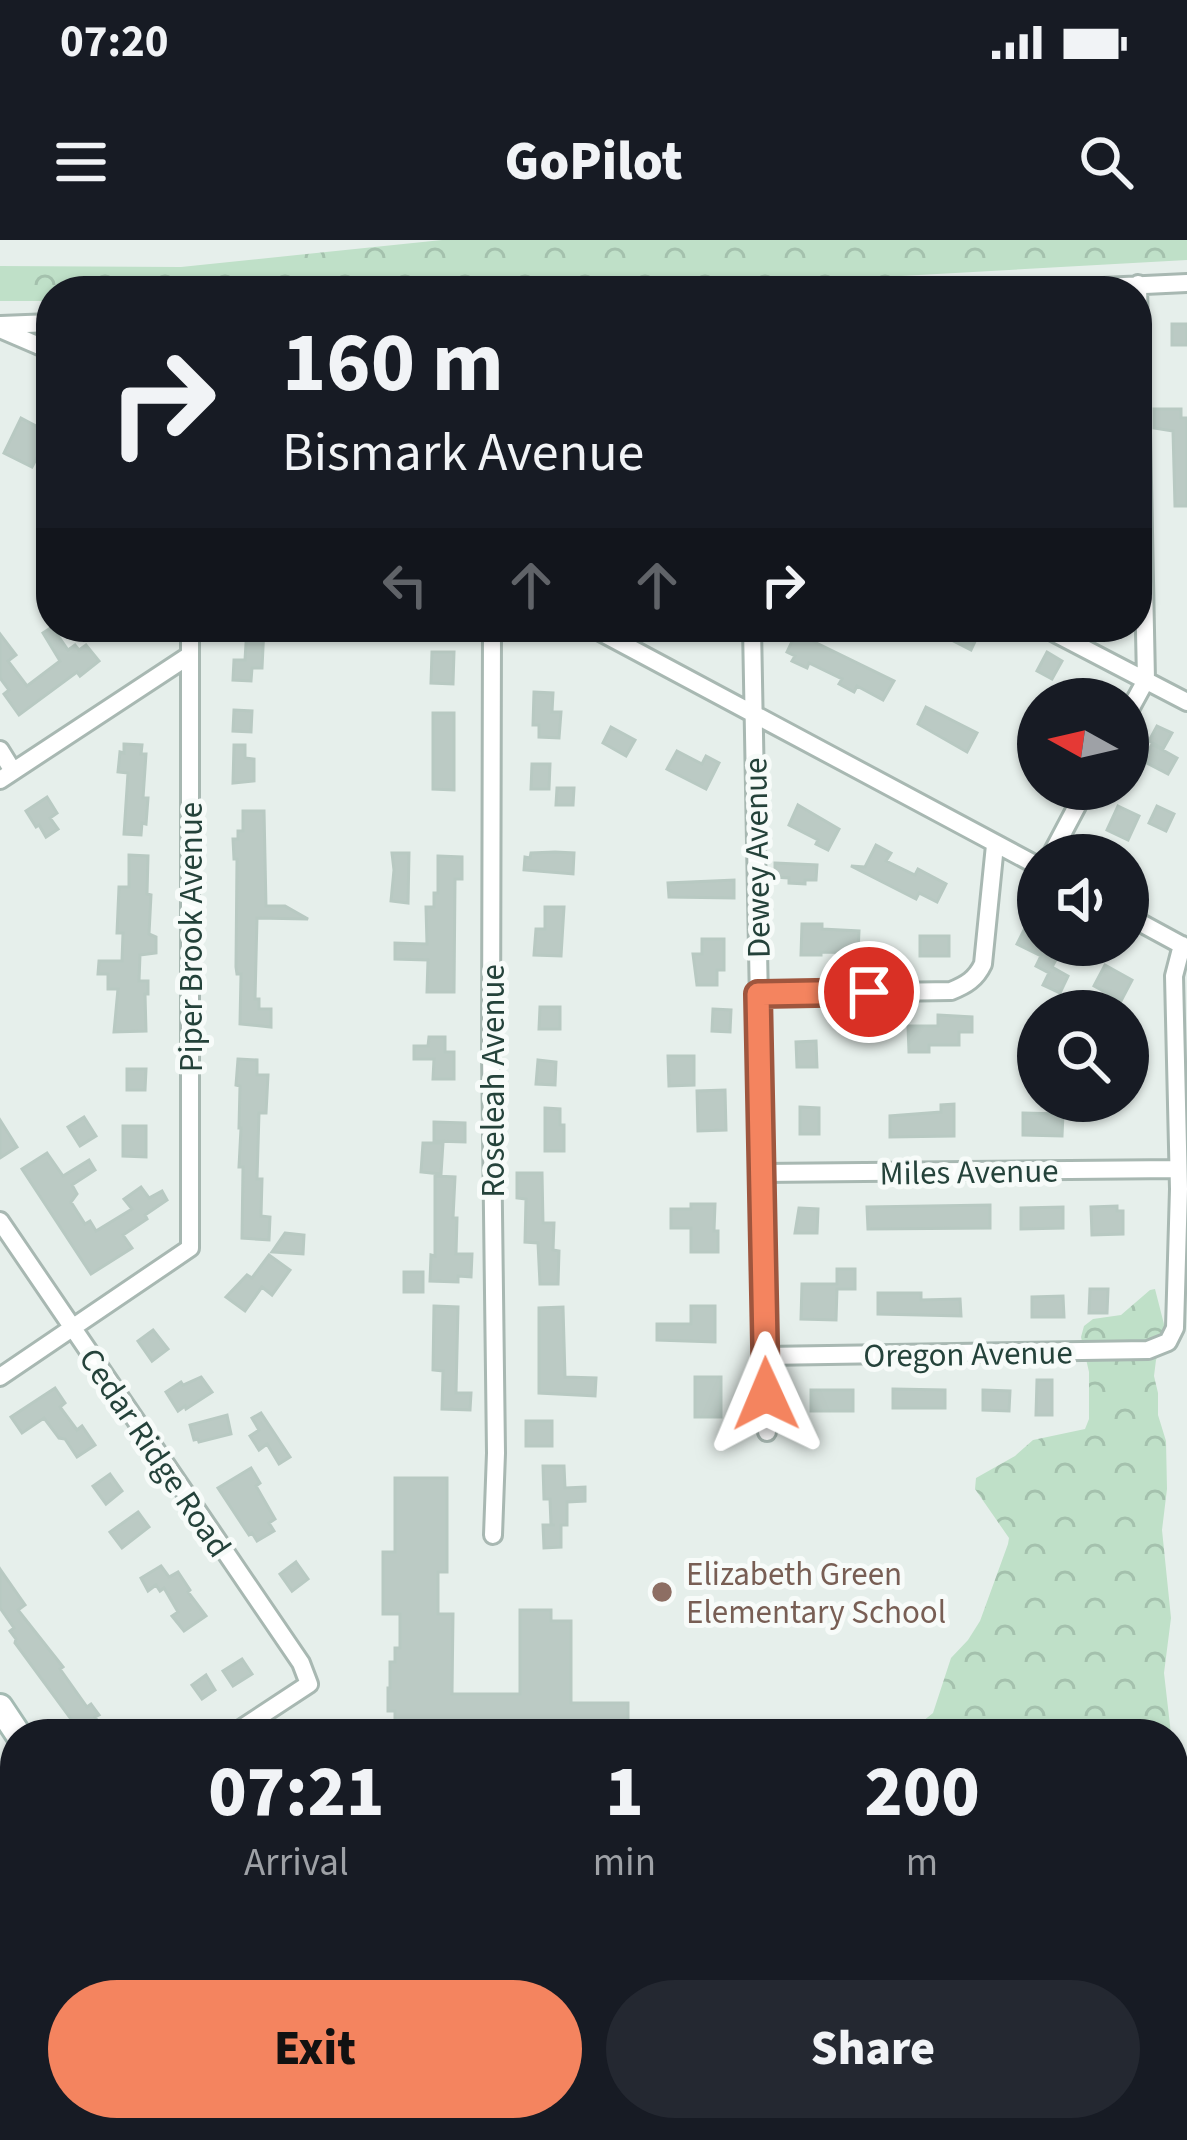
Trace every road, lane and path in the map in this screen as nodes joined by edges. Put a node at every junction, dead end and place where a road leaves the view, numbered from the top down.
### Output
1 (1187, 283) edge
2 (1152, 284) edge
3 (36, 324) edge
4 (0, 327) edge
5 (36, 344) edge
6 (190, 642) edge
7 (492, 642) edge
8 (618, 642) edge
9 (752, 642) edge
10 (1072, 642) edge
11 (1145, 642) edge
12 (190, 655) junction
13 (1142, 678) edge
14 (1146, 678) edge
15 (1149, 682) edge
16 (1187, 702) edge
17 (754, 716) junction
18 (0, 751) edge
19 (7, 776) edge
20 (995, 845) junction
21 (1017, 856) edge
22 (1149, 927) edge
23 (1185, 946) edge
24 (758, 994) junction
25 (1177, 1169) junction
26 (762, 1173) junction
27 (1183, 1192) edge
28 (0, 1221) edge
29 (72, 1329) junction
30 (765, 1356) junction
31 (0, 1377) edge
32 (767, 1432) dead end
33 (493, 1535) dead end
34 (256, 1719) edge

1 - 2 street
3 - 4 street
4 - 5 street
6 - 12 street, Piper Brook Avenue
7 - 33 street, Roseleah Avenue
8 - 17 street
9 - 17 street, Dewey Avenue
10 - 13 street
11 - 14 street
12 - 19 street
12 - 29 street, Piper Brook Avenue
15 - 16 street
17 - 20 street
17 - 24 street, Dewey Avenue
18 - 19 street
20 - 21 street
20 - 24 street
22 - 23 street
23 - 25 street
24 - 26 street, Dewey Avenue
25 - 26 street, Miles Avenue
25 - 27 street
26 - 30 street, Dewey Avenue
27 - 30 street, Oregon Avenue
28 - 29 street, Cedar Ridge Road
29 - 31 street
29 - 34 street, Cedar Ridge Road
30 - 32 street, Dewey Avenue

